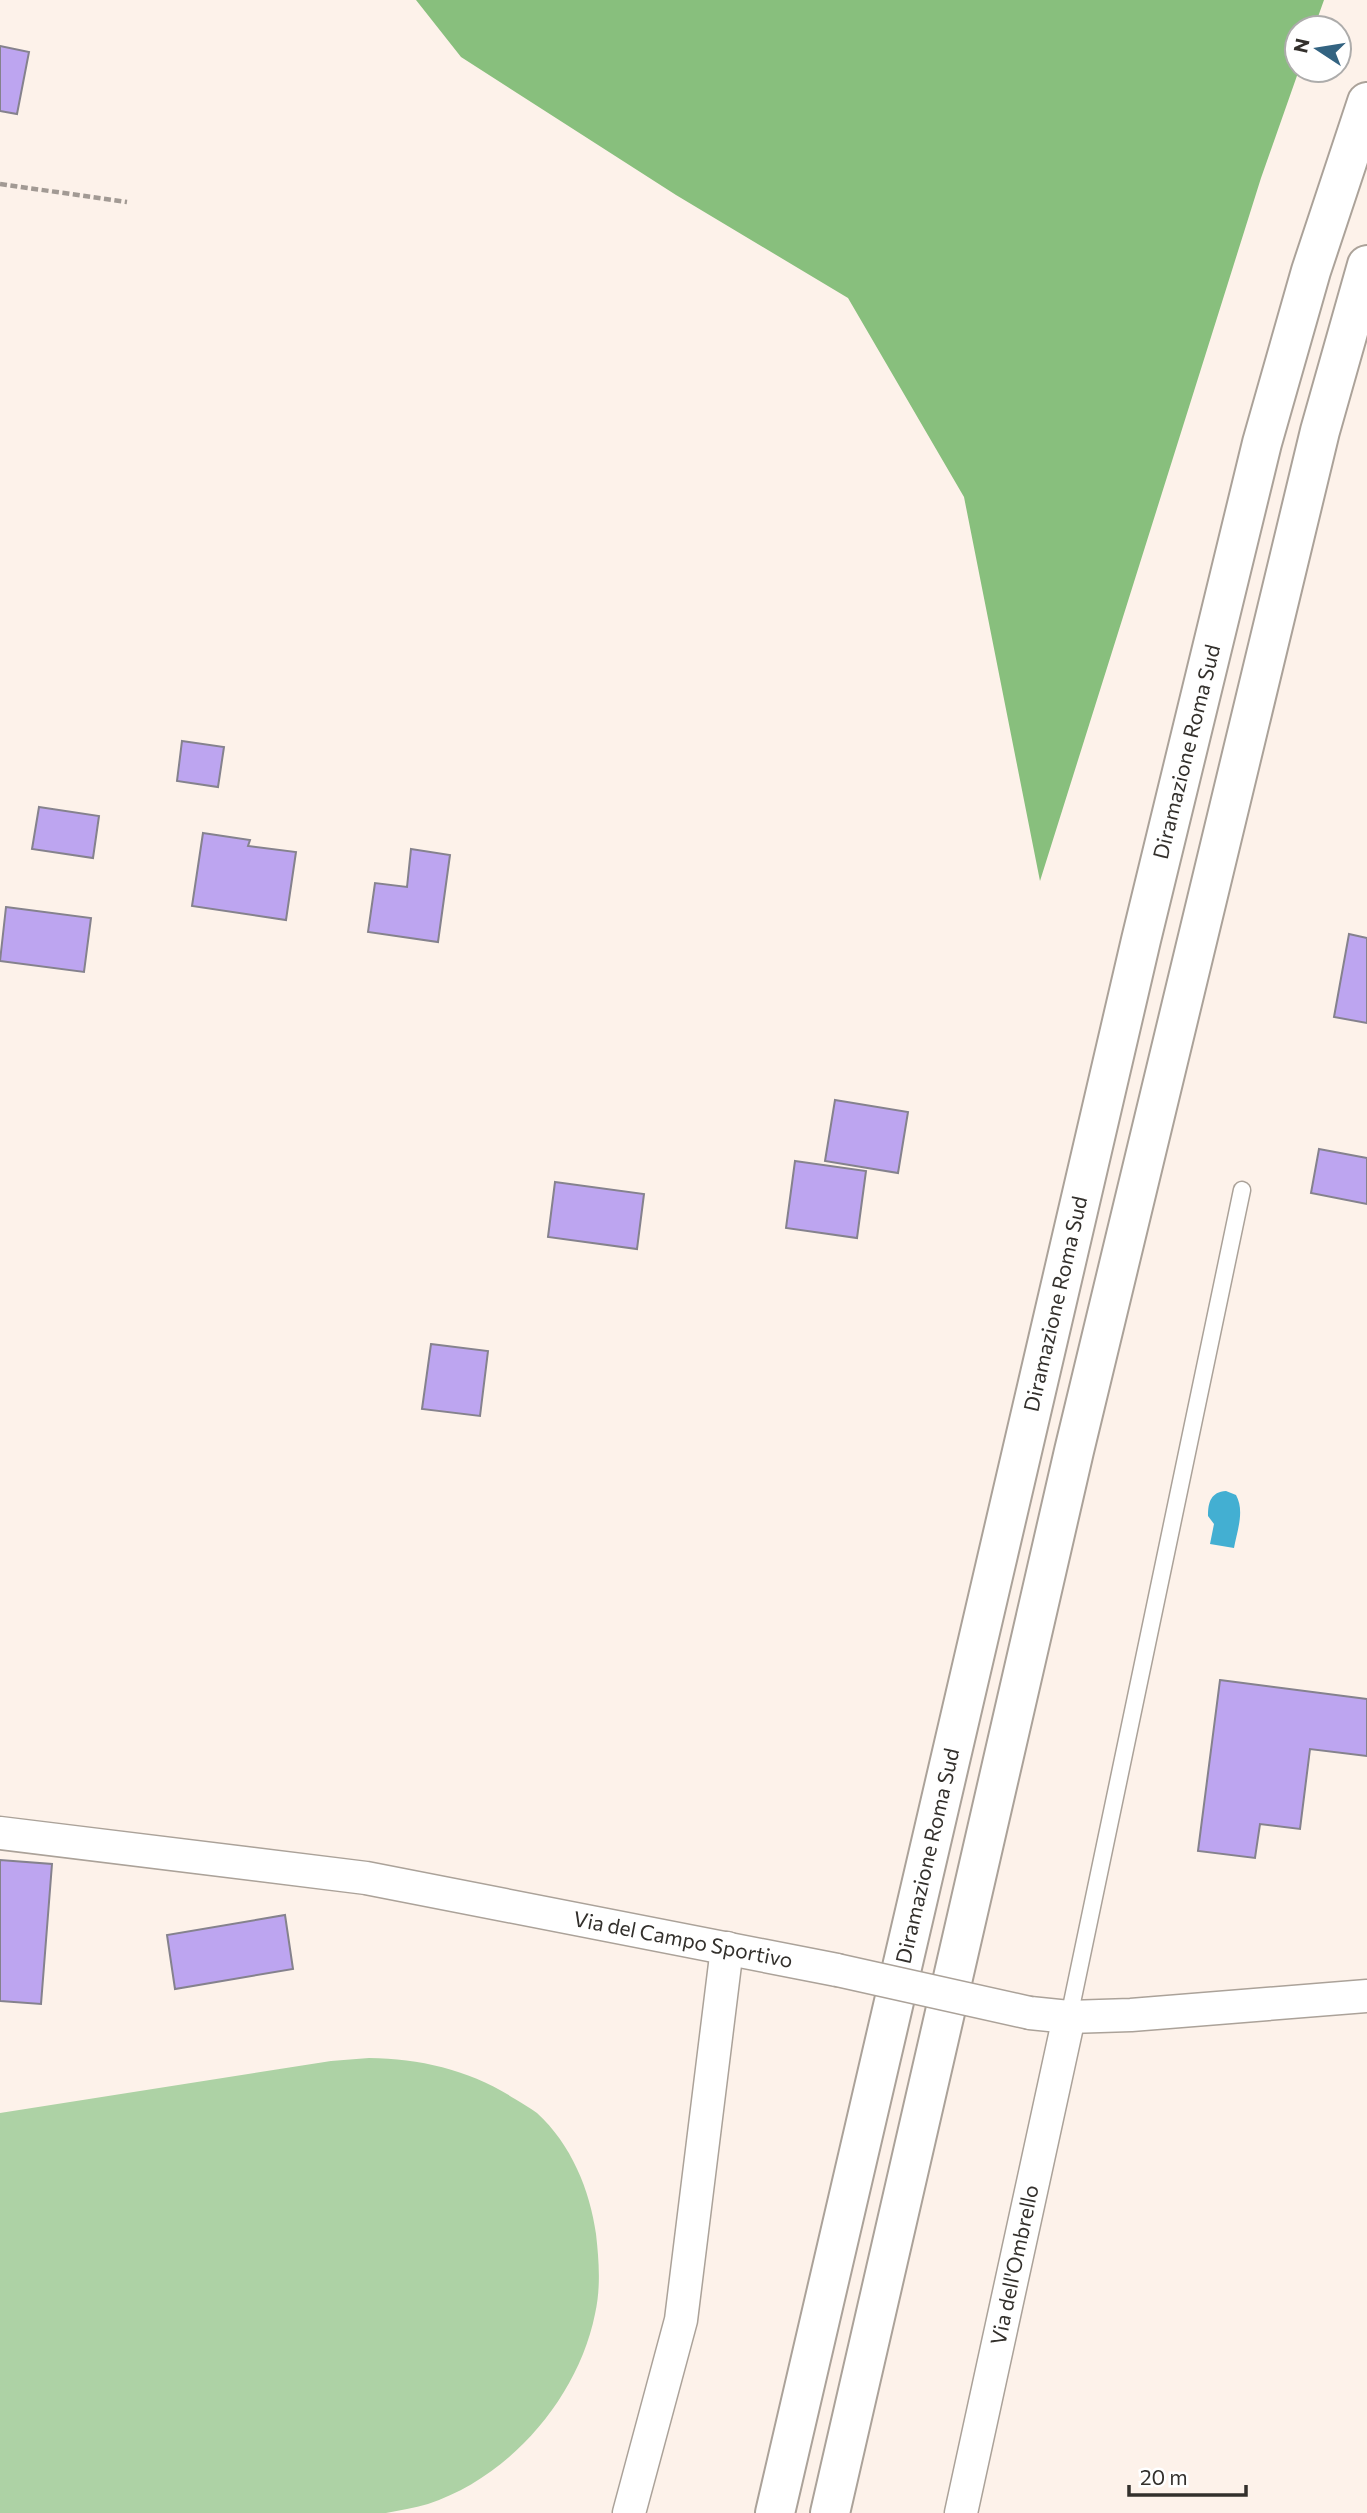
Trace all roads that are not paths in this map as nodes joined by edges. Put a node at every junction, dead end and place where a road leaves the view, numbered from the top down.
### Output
1 (1367, 102) edge
2 (1367, 265) edge
3 (1242, 1190) dead end
4 (0, 1833) edge
5 (727, 1948) junction
6 (1367, 1996) edge
7 (1069, 2017) junction
8 (629, 2513) edge
9 (775, 2513) edge
10 (830, 2513) edge
11 (961, 2513) edge

1 - 9 highway, Diramazione Roma Sud
2 - 10 highway
3 - 7 lane
4 - 5 street, Via del Campo Sportivo
5 - 7 street, Via del Campo Sportivo, bridge
5 - 8 street
6 - 7 street, Via del Campo Sportivo
7 - 11 street, Via dell'Ombrello

